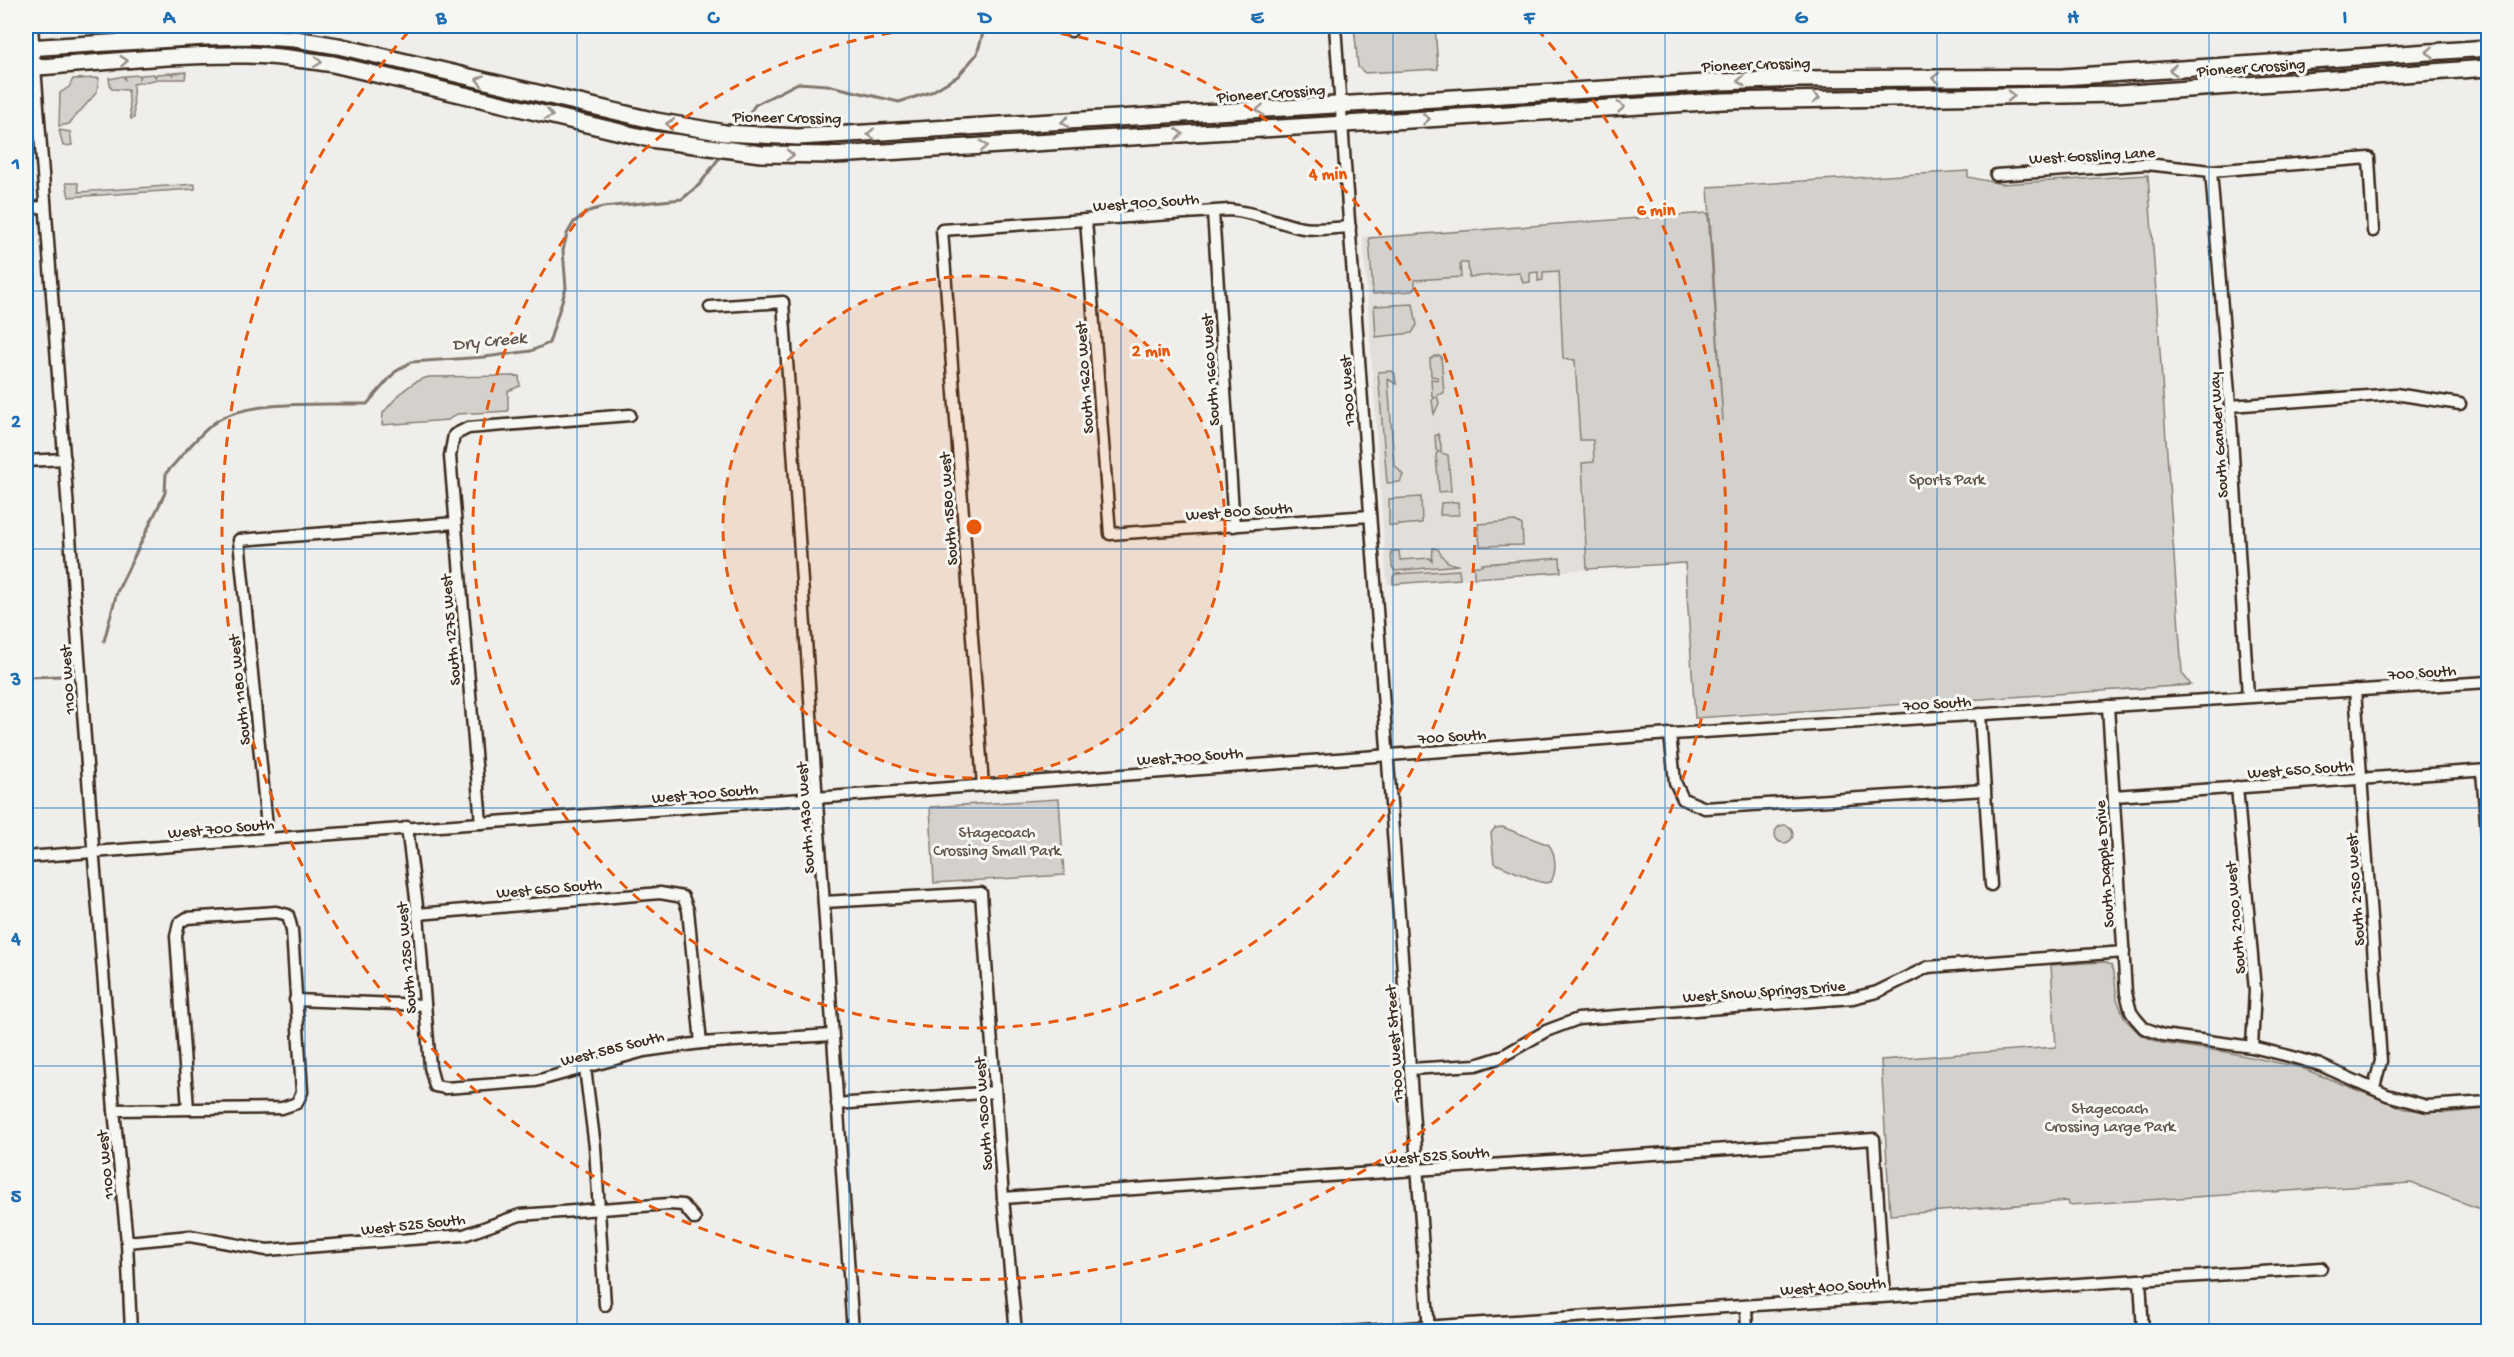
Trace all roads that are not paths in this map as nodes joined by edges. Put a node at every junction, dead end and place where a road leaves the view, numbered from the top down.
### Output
1 (32, 26) edge
2 (1335, 26) edge
3 (30, 48) edge
4 (2488, 48) edge
5 (31, 68) edge
6 (2488, 68) edge
7 (1341, 105) junction
8 (1341, 124) junction
9 (2211, 171) junction
10 (1996, 175) dead end
11 (44, 207) junction
12 (26, 208) edge
13 (1213, 212) junction
14 (1086, 220) junction
15 (1350, 227) junction
16 (942, 230) joint
17 (2373, 231) dead end
18 (710, 307) dead end
19 (2460, 404) dead end
20 (2230, 406) junction
21 (630, 415) dead end
22 (65, 459) junction
23 (26, 461) edge
24 (1370, 516) junction
25 (455, 523) junction
26 (1234, 526) junction
27 (1110, 534) joint
28 (2488, 682) edge
29 (2355, 690) junction
30 (2248, 696) junction
31 (2108, 706) junction
32 (1980, 714) junction
33 (1670, 734) junction
34 (1388, 755) junction
35 (2485, 770) edge
36 (2361, 779) junction
37 (983, 786) junction
38 (2237, 788) junction
39 (1985, 790) junction
40 (2114, 796) junction
41 (818, 798) junction
42 (481, 823) junction
43 (407, 827) junction
44 (268, 837) junction
45 (2488, 846) edge
46 (93, 853) junction
47 (26, 857) edge
48 (1991, 885) dead end
49 (824, 902) junction
50 (417, 914) junction
51 (2124, 952) junction
52 (295, 1000) junction
53 (424, 1005) junction
54 (832, 1035) junction
55 (701, 1043) junction
56 (2252, 1047) junction
57 (585, 1068) junction
58 (1410, 1069) junction
59 (435, 1086) joint
60 (2374, 1087) junction
61 (995, 1092) junction
62 (2488, 1102) edge
63 (837, 1104) junction
64 (188, 1109) junction
65 (114, 1110) junction
66 (1418, 1170) junction
67 (1003, 1198) junction
68 (599, 1208) junction
69 (695, 1219) dead end
70 (127, 1242) junction
71 (2321, 1268) dead end
72 (2140, 1280) junction
73 (1884, 1296) junction
74 (605, 1305) dead end
75 (1746, 1307) junction
76 (1429, 1329) edge
77 (130, 1332) edge
78 (853, 1332) edge
79 (1016, 1332) edge
80 (1347, 1332) edge
81 (1747, 1332) edge
82 (2144, 1332) edge

1 - 3 street, 1100 West
2 - 7 street, 1700 West
3 - 5 street, 1100 West
7 -> 3 highway, Pioneer Crossing
4 -> 7 highway, Pioneer Crossing
5 -> 8 highway
5 - 11 street, 1100 West
8 -> 6 highway, Pioneer Crossing
7 - 8 street, 1700 West
8 - 15 street, 1700 West
9 - 10 street, West Gossling Lane
9 - 17 street, West Gossling Lane
9 - 20 street, South Gander Way
11 - 12 street
11 - 22 street, 1100 West
13 - 14 street, West 900 South
13 - 15 street, West 900 South
13 - 26 street, South 1660 West
14 - 16 street, West 900 South
14 - 27 street, South 1620 West
15 - 24 street, 1700 West
16 - 37 street, South 1580 West
18 - 41 street, South 1430 West
19 - 20 street
20 - 30 street, South Gander Way
21 - 25 street, South 1275 West
22 - 23 street
22 - 46 street, 1100 West
24 - 26 street, West 800 South
24 - 34 street, 1700 West
25 - 42 street, South 1275 West
25 - 44 street, South 1180 West
26 - 27 street, West 800 South
28 - 29 street, 700 South
29 - 30 street, 700 South
29 - 36 street, South 2150 West
30 - 31 street, 700 South
31 - 32 street, 700 South
31 - 40 street, South Dapple Drive
32 - 33 street, 700 South
32 - 39 street
33 - 34 street, 700 South
33 - 39 street
34 - 37 street, West 700 South
34 - 58 street, 1700 West Street
35 - 36 street, West 650 South
35 - 45 street
36 - 38 street, West 650 South
36 - 60 street, South 2150 West
37 - 41 street, West 700 South
38 - 40 street, West 650 South
38 - 56 street, South 2100 West
39 - 48 street
40 - 51 street, South Dapple Drive
41 - 42 street, West 700 South
41 - 49 street, South 1430 West
42 - 43 street, West 700 South
43 - 44 street, West 700 South
43 - 50 street, South 1250 West
44 - 46 street, West 700 South
46 - 47 street, West 700 South
46 - 65 street, 1100 West
49 - 54 street, South 1430 West
49 - 61 street, South 1500 West
50 - 53 street, South 1250 West
50 - 55 street, West 650 South
51 - 56 street, South Dapple Drive
51 - 58 street, West Snow Springs Drive
52 - 53 street
52 - 64 street
52 - 64 street
53 - 59 street, South 1250 West
54 - 55 street, West 585 South
54 - 63 street, South 1430 West
55 - 57 street, West 585 South
56 - 60 street
57 - 59 street, West 585 South
57 - 68 street
58 - 66 street, 1700 West Street
60 - 62 street
61 - 63 street
61 - 67 street, South 1500 West
63 - 78 street, South 1430 West
64 - 65 street
65 - 70 street, 1100 West
66 - 67 street, West 525 South
66 - 73 street, West 525 South
66 - 76 street, 1700 West Street
67 - 79 street, South 1500 West
68 - 69 street, West 525 South
68 - 70 street, West 525 South
68 - 74 street
70 - 77 street, 1100 West
71 - 72 street, West 400 South
72 - 73 street, West 400 South
72 - 82 street
73 - 75 street, West 400 South
75 - 76 street, West 400 South
75 - 81 street
76 - 80 street, West 400 South

